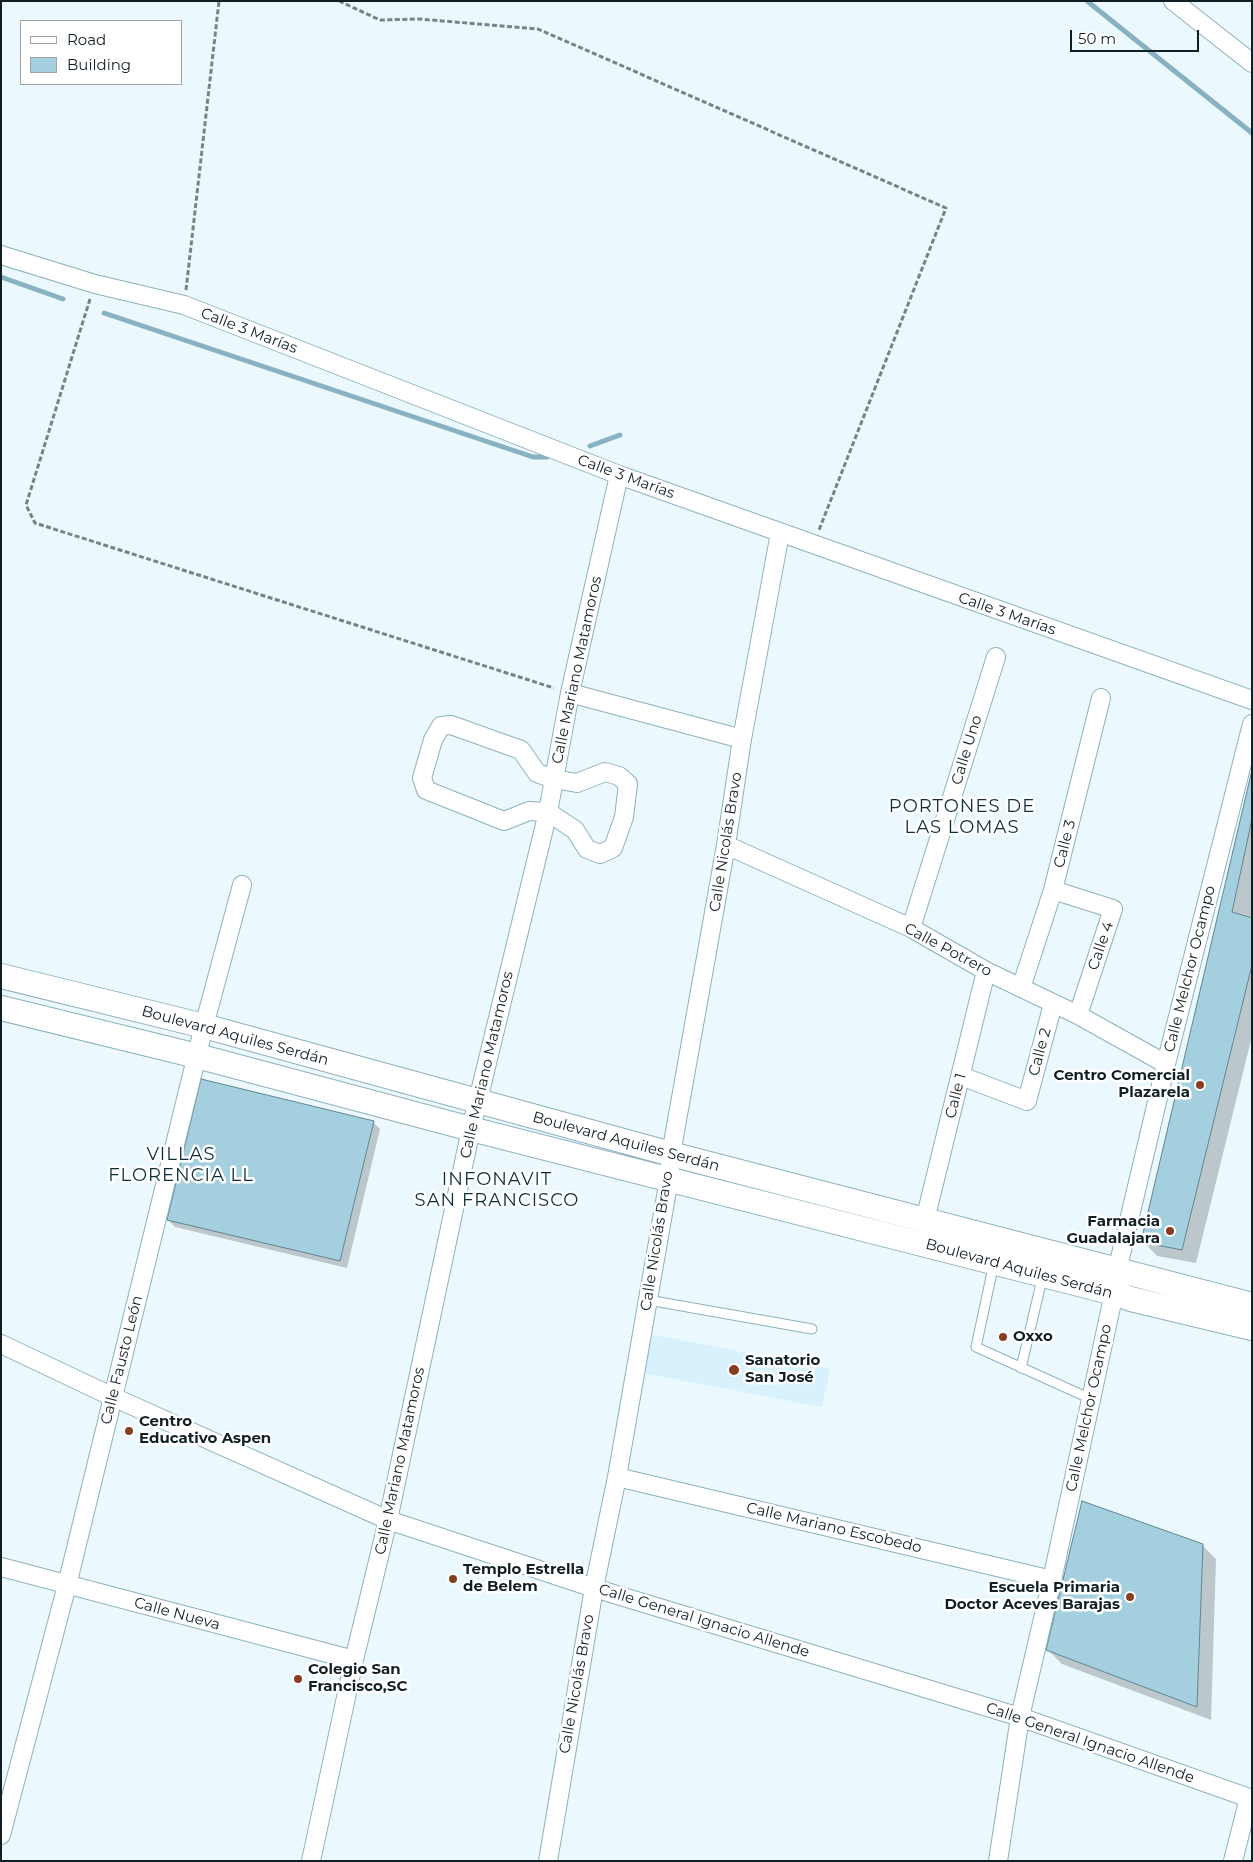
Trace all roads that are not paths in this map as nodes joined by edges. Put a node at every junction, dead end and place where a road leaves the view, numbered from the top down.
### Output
1 (1173, 1) edge
2 (1252, 63) edge
3 (1, 255) edge
4 (619, 475) junction
5 (780, 533) junction
6 (996, 657) dead end
7 (570, 693) junction
8 (1102, 698) dead end
9 (1252, 700) edge
10 (1252, 724) edge
11 (742, 739) junction
12 (554, 778) junction
13 (548, 812) junction
14 (726, 845) junction
15 (242, 885) dead end
16 (1053, 890) junction
17 (910, 928) junction
18 (986, 971) junction
19 (1, 976) edge
20 (1021, 988) junction
21 (1053, 1004) junction
22 (1, 1008) edge
23 (1078, 1015) junction
24 (204, 1026) junction
25 (197, 1056) junction
26 (1166, 1064) junction
27 (961, 1076) junction
28 (478, 1102) junction
29 (471, 1129) junction
30 (671, 1154) junction
31 (669, 1178) junction
32 (925, 1220) junction
33 (994, 1262) junction
34 (1043, 1274) junction
35 (1116, 1282) junction
36 (648, 1300) junction
37 (1252, 1305) edge
38 (1252, 1328) edge
39 (812, 1329) dead end
40 (1, 1344) edge
41 (1021, 1368) junction
42 (113, 1398) junction
43 (1091, 1399) junction
44 (617, 1477) junction
45 (388, 1520) junction
46 (1, 1567) edge
47 (1052, 1580) junction
48 (66, 1585) junction
49 (594, 1588) junction
50 (354, 1660) junction
51 (1020, 1717) junction
52 (1250, 1799) edge
53 (1, 1835) edge
54 (311, 1861) edge
55 (548, 1861) edge
56 (998, 1861) edge
57 (1233, 1861) edge

1 - 2 street
3 - 4 street, Calle 3 Marías
4 - 5 street, Calle 3 Marías
4 - 7 street, Calle Mariano Matamoros
5 - 9 street, Calle 3 Marías
5 - 11 street, Calle Nicolás Bravo
6 - 17 street, Calle Uno
7 - 11 street
7 - 12 street, Calle Mariano Matamoros
8 - 16 street, Calle 3
10 - 26 street, Calle Melchor Ocampo
11 - 14 street, Calle Nicolás Bravo
12 - 13 street, Calle Mariano Matamoros
12 - 13 street
12 - 13 street
13 - 28 street, Calle Mariano Matamoros
14 - 17 street, Calle Potrero
14 - 30 street, Calle Nicolás Bravo
15 - 24 street, Calle Fausto León
16 - 20 street, Calle 3
16 - 23 street, Calle 4
17 - 18 street, Calle Potrero
18 - 20 street, Calle Potrero
18 - 27 street, Calle 1
19 - 24 street, Boulevard Aquiles Serdán
20 - 21 street, Calle Potrero
21 - 23 street, Calle Potrero
21 - 27 street, Calle 2
22 - 25 street, Boulevard Aquiles Serdán
23 - 26 street, Calle Potrero
24 - 25 street, Calle Fausto León
24 - 28 street, Boulevard Aquiles Serdán
25 - 29 street, Boulevard Aquiles Serdán
25 - 42 street, Calle Fausto León
26 - 35 street, Calle Melchor Ocampo
27 - 32 street, Calle 1
28 - 29 street, Calle Mariano Matamoros
28 - 30 street, Boulevard Aquiles Serdán
29 - 31 street, Boulevard Aquiles Serdán
29 - 45 street, Calle Mariano Matamoros
30 - 31 street, Calle Nicolás Bravo
30 - 32 street, Boulevard Aquiles Serdán
31 - 33 street, Boulevard Aquiles Serdán
31 - 36 street, Calle Nicolás Bravo
32 - 35 street, Boulevard Aquiles Serdán
33 - 34 street, Boulevard Aquiles Serdán
33 - 41 lane
34 - 35 street, Boulevard Aquiles Serdán
34 - 41 lane
35 - 37 street, Boulevard Aquiles Serdán
35 - 38 street, Boulevard Aquiles Serdán
35 - 43 street, Calle Melchor Ocampo
36 - 39 lane
36 - 44 street, Calle Nicolás Bravo
40 - 42 street, Calle General Ignacio Allende
41 - 43 lane
42 - 45 street, Calle General Ignacio Allende
42 - 48 street, Calle Fausto León
43 - 47 street, Calle Melchor Ocampo
44 - 47 street, Calle Mariano Escobedo
44 - 49 street, Calle Nicolás Bravo
45 - 49 street, Calle General Ignacio Allende
45 - 50 street, Calle Mariano Matamoros
46 - 48 street, Calle Nueva
47 - 51 street, Calle Melchor Ocampo
48 - 50 street, Calle Nueva
48 - 53 street, Calle Fausto León
49 - 51 street, Calle General Ignacio Allende
49 - 55 street, Calle Nicolás Bravo
50 - 54 street, Calle Mariano Matamoros
51 - 52 street, Calle General Ignacio Allende
51 - 56 street, Calle Melchor Ocampo
52 - 57 street

